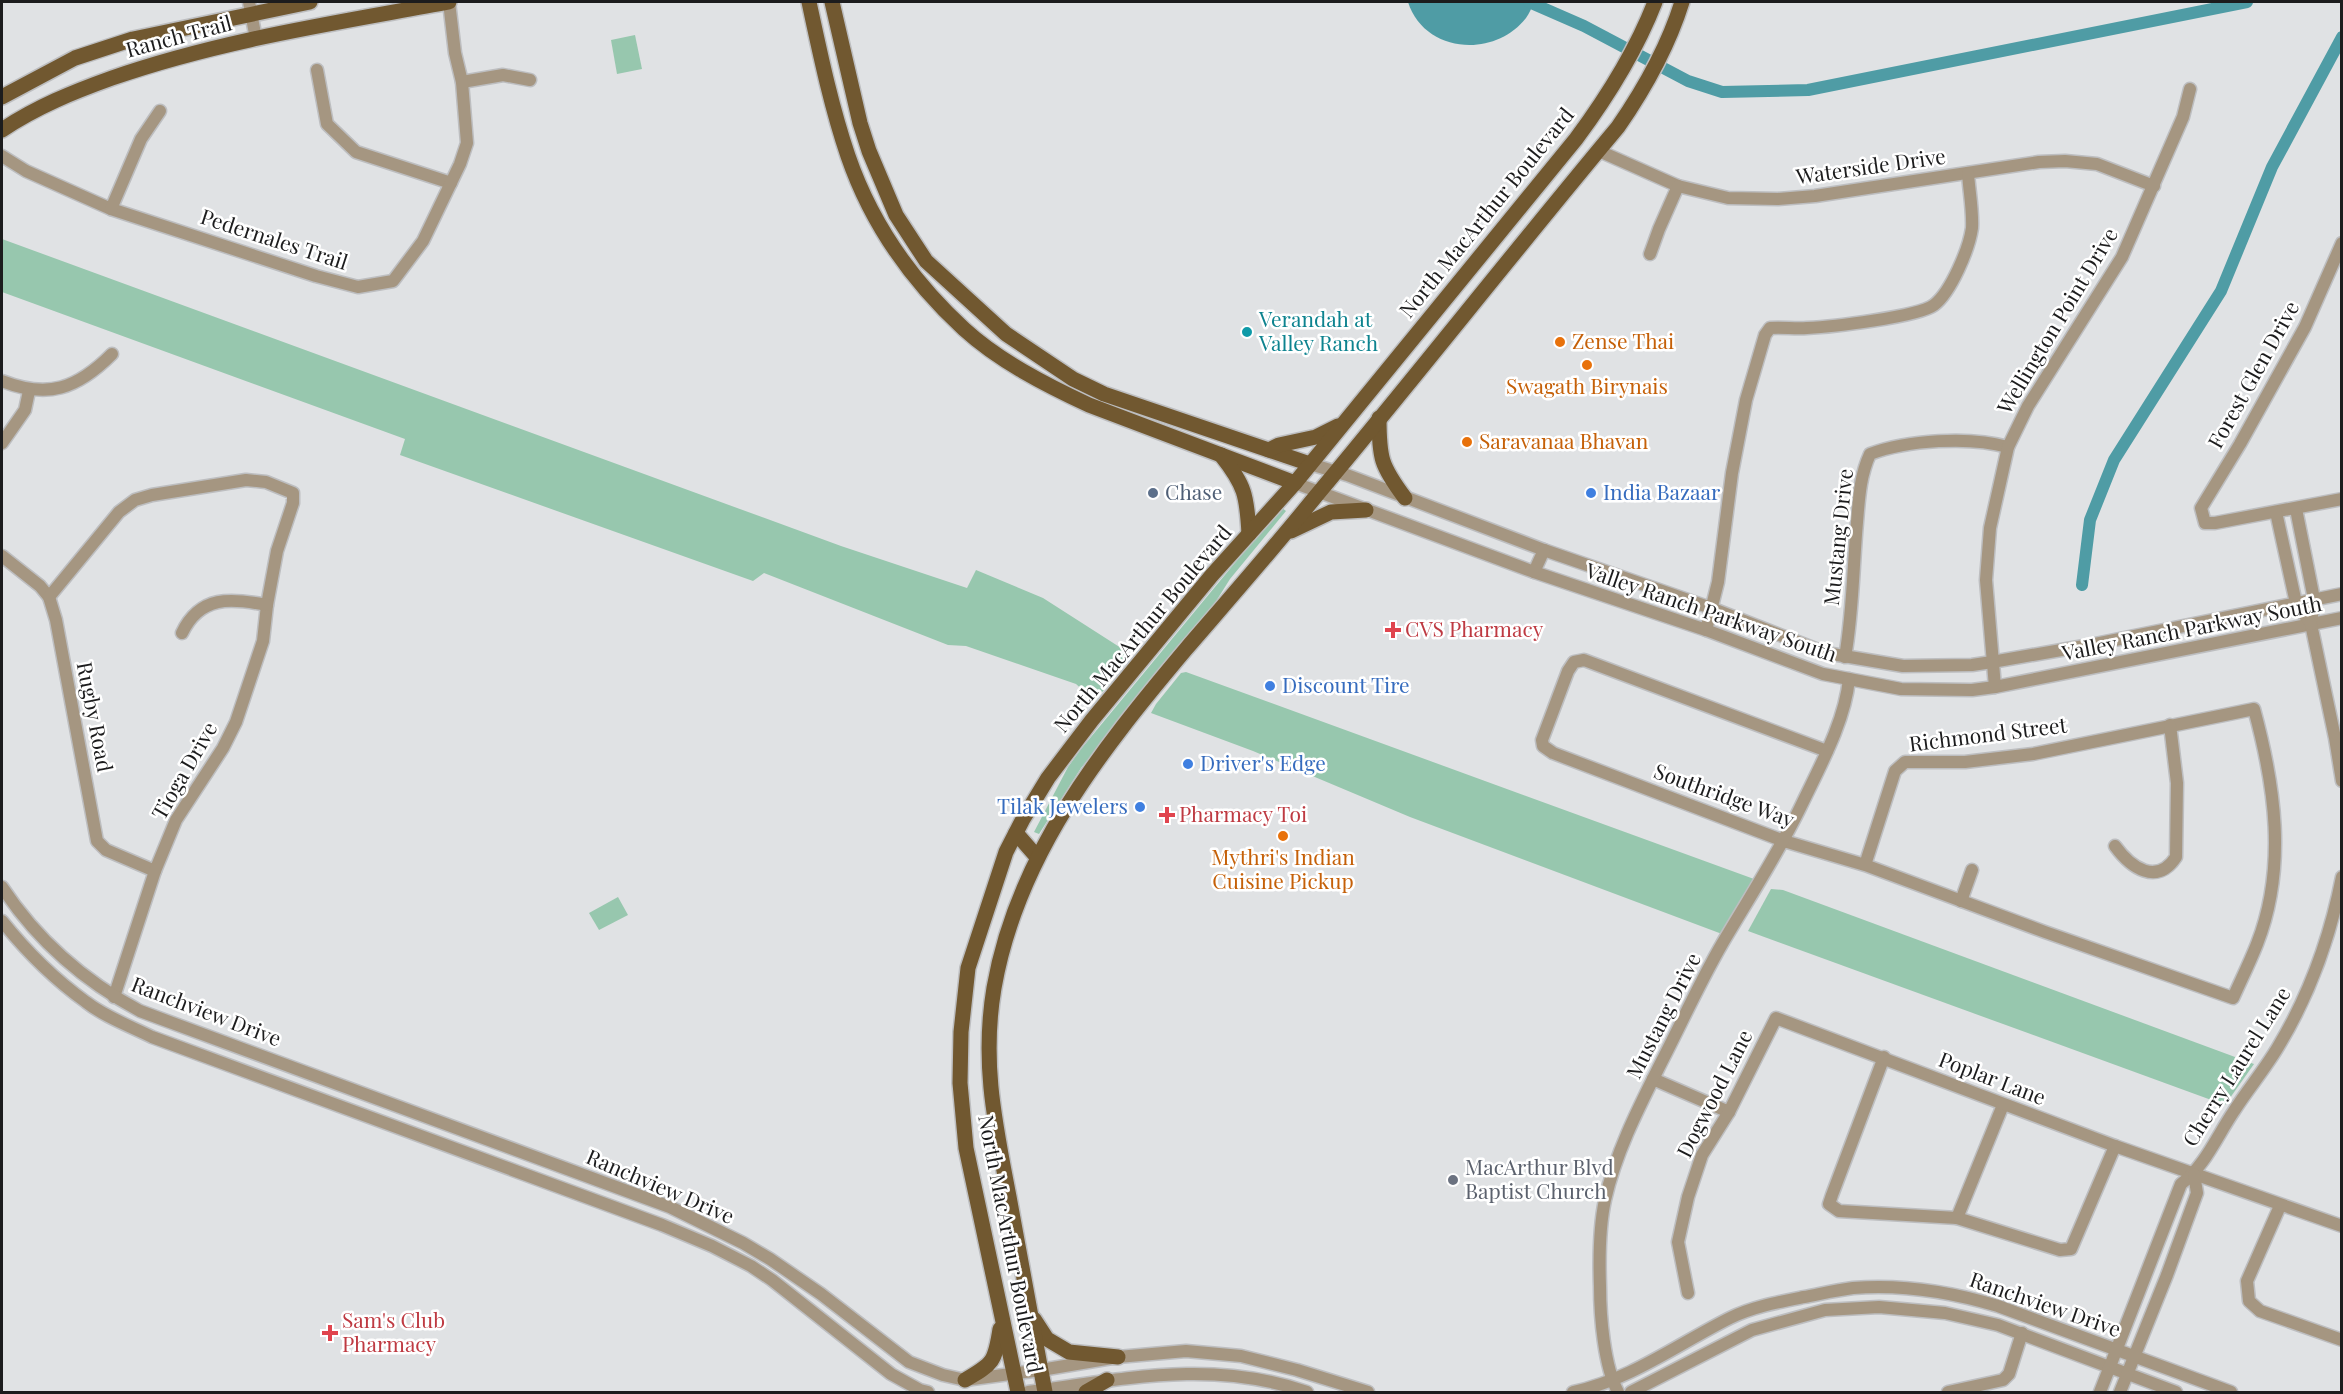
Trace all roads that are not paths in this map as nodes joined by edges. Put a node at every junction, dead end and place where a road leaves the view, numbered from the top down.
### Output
1 (310, 2) edge
2 (449, 2) edge
3 (809, 2) edge
4 (832, 2) edge
5 (1655, 2) edge
6 (1682, 2) edge
7 (250, 8) edge
8 (256, 39) junction
9 (317, 70) dead end
10 (530, 80) dead end
11 (462, 82) junction
12 (2190, 89) dead end
13 (2, 96) edge
14 (160, 111) dead end
15 (2, 130) edge
16 (1599, 151) junction
17 (2, 156) edge
18 (1968, 172) junction
19 (879, 178) junction
20 (451, 183) junction
21 (861, 185) junction
22 (1678, 186) junction
23 (2154, 186) junction
24 (111, 209) junction
25 (2342, 243) edge
26 (1650, 254) dead end
27 (1474, 263) junction
28 (1492, 281) junction
29 (111, 354) dead end
30 (1041, 357) junction
31 (1029, 373) junction
32 (2, 381) edge
33 (29, 390) junction
34 (1379, 418) junction
35 (1343, 423) junction
36 (2, 443) edge
37 (2008, 447) junction
38 (1269, 450) junction
39 (1221, 455) junction
40 (1310, 464) junction
41 (1336, 471) junction
42 (1295, 483) junction
43 (1320, 492) junction
44 (1406, 498) junction
45 (2342, 499) edge
46 (2296, 509) junction
47 (1366, 510) junction
48 (2276, 512) junction
49 (1249, 534) junction
50 (1283, 536) junction
51 (1544, 550) junction
52 (2304, 550) junction
53 (2286, 554) junction
54 (2, 556) edge
55 (1534, 572) junction
56 (2342, 594) edge
57 (49, 597) junction
58 (2314, 599) junction
59 (2296, 603) junction
60 (267, 605) junction
61 (1711, 608) junction
62 (2342, 618) edge
63 (2311, 624) junction
64 (1706, 630) junction
65 (182, 633) dead end
66 (1845, 657) junction
67 (1992, 662) junction
68 (1849, 679) junction
69 (1995, 687) junction
70 (2170, 724) junction
71 (1827, 751) junction
72 (2342, 781) edge
73 (1016, 833) junction
74 (1784, 841) junction
75 (2115, 846) dead end
76 (1006, 852) junction
77 (1037, 857) junction
78 (1865, 865) junction
79 (1972, 870) dead end
80 (155, 871) junction
81 (2342, 877) edge
82 (2, 887) edge
83 (1961, 900) junction
84 (2, 921) edge
85 (114, 997) junction
86 (2233, 998) joint
87 (1776, 1018) joint
88 (189, 1028) junction
89 (180, 1046) junction
90 (1884, 1058) junction
91 (1653, 1079) junction
92 (2003, 1105) junction
93 (1729, 1112) junction
94 (2115, 1146) junction
95 (2194, 1174) junction
96 (2280, 1206) junction
97 (670, 1207) junction
98 (688, 1217) junction
99 (1957, 1218) junction
100 (662, 1225) junction
101 (2342, 1226) edge
102 (680, 1232) junction
103 (1879, 1287) junction
104 (1688, 1293) dead end
105 (1879, 1307) junction
106 (1030, 1312) junction
107 (1002, 1318) junction
108 (2022, 1333) junction
109 (2342, 1340) edge
110 (2116, 1349) junction
111 (2135, 1356) junction
112 (1118, 1357) junction
113 (2109, 1367) junction
114 (1041, 1370) junction
115 (1014, 1374) junction
116 (2127, 1374) junction
117 (965, 1380) junction
118 (1107, 1380) junction
119 (1332, 1387) edge
120 (1615, 1387) edge
121 (1045, 1391) edge
122 (928, 1392) edge
123 (1018, 1392) edge
124 (1028, 1392) edge
125 (1086, 1392) edge
126 (1306, 1392) edge
127 (1368, 1392) edge
128 (1573, 1392) edge
129 (1631, 1392) edge
130 (1948, 1392) edge
131 (2100, 1392) edge
132 (2120, 1392) edge
133 (2176, 1392) edge
134 (2231, 1392) edge

1 - 7 main road, Ranch Trail
2 - 8 main road, Ranch Trail
2 - 11 street, Pedernales Trail
3 - 21 main road
4 - 19 main road
5 - 27 main road, North MacArthur Boulevard
6 - 16 main road, North MacArthur Boulevard
7 - 8 street
7 - 13 main road, Ranch Trail
8 - 15 main road, Ranch Trail
9 - 20 street
10 - 11 street
11 - 20 street, Pedernales Trail
12 - 23 street, Wellington Point Drive
14 - 24 street
16 - 22 street, Waterside Drive
16 - 28 main road, North MacArthur Boulevard
17 - 24 street, Pedernales Trail
18 - 22 street, Waterside Drive
18 - 23 street, Waterside Drive
18 - 61 street
19 - 21 main road
19 - 30 main road
20 - 24 street, Pedernales Trail
21 - 31 main road
22 - 26 street
23 - 37 street, Wellington Point Drive
25 - 48 street, Forest Glen Drive
27 - 28 main road
27 - 35 main road, North MacArthur Boulevard
28 - 34 main road, North MacArthur Boulevard
29 - 33 street
30 - 31 main road
30 - 38 main road
31 - 39 main road
32 - 33 street
33 - 36 street
34 - 41 main road, North MacArthur Boulevard
34 - 44 main road
35 - 38 main road
35 - 40 main road, North MacArthur Boulevard
37 - 66 street, Mustang Drive
37 - 67 street, Wellington Point Drive
38 - 40 main road
39 - 42 main road
39 - 49 main road
40 - 41 street, Valley Ranch Parkway South
40 - 42 main road, North MacArthur Boulevard
41 - 43 main road, North MacArthur Boulevard
41 - 44 street, Valley Ranch Parkway South
42 - 43 street, Valley Ranch Parkway South
42 - 49 main road, North MacArthur Boulevard
43 - 47 street, Valley Ranch Parkway South
43 - 50 main road, North MacArthur Boulevard
44 - 51 street, Valley Ranch Parkway South
45 - 46 street
46 - 48 street
46 - 52 street
47 - 50 main road
47 - 55 street, Valley Ranch Parkway South
48 - 53 street
49 - 73 main road, North MacArthur Boulevard
50 - 77 main road, North MacArthur Boulevard
51 - 55 street
51 - 61 street, Valley Ranch Parkway South
52 - 53 street
52 - 58 street
53 - 59 street
54 - 57 street, Rugby Road
55 - 64 street, Valley Ranch Parkway South
56 - 58 street, Valley Ranch Parkway South
57 - 60 street, Tioga Drive
57 - 80 street, Rugby Road
58 - 59 street, Valley Ranch Parkway South
58 - 63 street
59 - 63 street
59 - 67 street, Valley Ranch Parkway South
60 - 65 street
60 - 80 street, Tioga Drive
61 - 64 street
61 - 66 street, Valley Ranch Parkway South
62 - 63 street, Valley Ranch Parkway South
63 - 69 street, Valley Ranch Parkway South
63 - 72 street
64 - 68 street, Valley Ranch Parkway South
66 - 67 street, Valley Ranch Parkway South
67 - 69 street, Wellington Point Drive
68 - 69 street, Valley Ranch Parkway South
68 - 71 street, Mustang Drive
70 - 75 street
70 - 78 street, Richmond Street
70 - 86 street, Richmond Street
71 - 74 street, Mustang Drive
71 - 74 street, Southridge Way
73 - 76 main road, North MacArthur Boulevard
73 - 77 main road
74 - 78 street, Southridge Way
74 - 91 street, Mustang Drive
76 - 77 main road
76 - 107 main road, North MacArthur Boulevard
77 - 106 main road, North MacArthur Boulevard
78 - 83 street, Southridge Way
79 - 83 street
80 - 85 street, Tioga Drive
81 - 95 street, Cherry Laurel Lane
82 - 85 street, Ranchview Drive
83 - 86 street, Southridge Way
84 - 89 street, Ranchview Drive
85 - 88 street, Ranchview Drive
87 - 90 street, Poplar Lane
87 - 93 street, Dogwood Lane
88 - 89 street
88 - 97 street, Ranchview Drive
89 - 100 street, Ranchview Drive
90 - 92 street, Poplar Lane
90 - 99 street
91 - 93 street
91 - 120 street, Mustang Drive
92 - 94 street, Poplar Lane
92 - 99 street
93 - 104 street, Dogwood Lane
94 - 95 street, Poplar Lane
94 - 99 street
95 - 96 street, Poplar Lane
95 - 110 street, Cherry Laurel Lane
95 - 111 street
96 - 101 street, Poplar Lane
96 - 109 street
97 - 98 street, Ranchview Drive
97 - 100 street
98 - 102 street
98 - 117 street, Ranchview Drive
100 - 102 street, Ranchview Drive
102 - 122 street, Ranchview Drive
103 - 105 street
103 - 110 street, Ranchview Drive
103 - 120 street, Ranchview Drive
105 - 108 street, Ranchview Drive
105 - 129 street, Ranchview Drive
106 - 112 main road
106 - 114 main road, North MacArthur Boulevard
107 - 115 main road, North MacArthur Boulevard
107 - 117 main road
108 - 113 street, Ranchview Drive
108 - 130 street
110 - 111 street, Ranchview Drive
110 - 113 street, Cherry Laurel Lane
111 - 116 street
111 - 134 street, Ranchview Drive
112 - 114 street, Ranchview Drive
112 - 119 street, Ranchview Drive
113 - 116 street, Ranchview Drive
113 - 131 street, Cherry Laurel Lane
114 - 115 street, Ranchview Drive
114 - 121 main road, North MacArthur Boulevard
115 - 117 street, Ranchview Drive
115 - 123 main road, North MacArthur Boulevard
116 - 132 street
116 - 133 street, Ranchview Drive
118 - 121 street
118 - 125 main road
118 - 126 street
119 - 127 street, Ranchview Drive
120 - 128 street, Ranchview Drive
121 - 124 street

